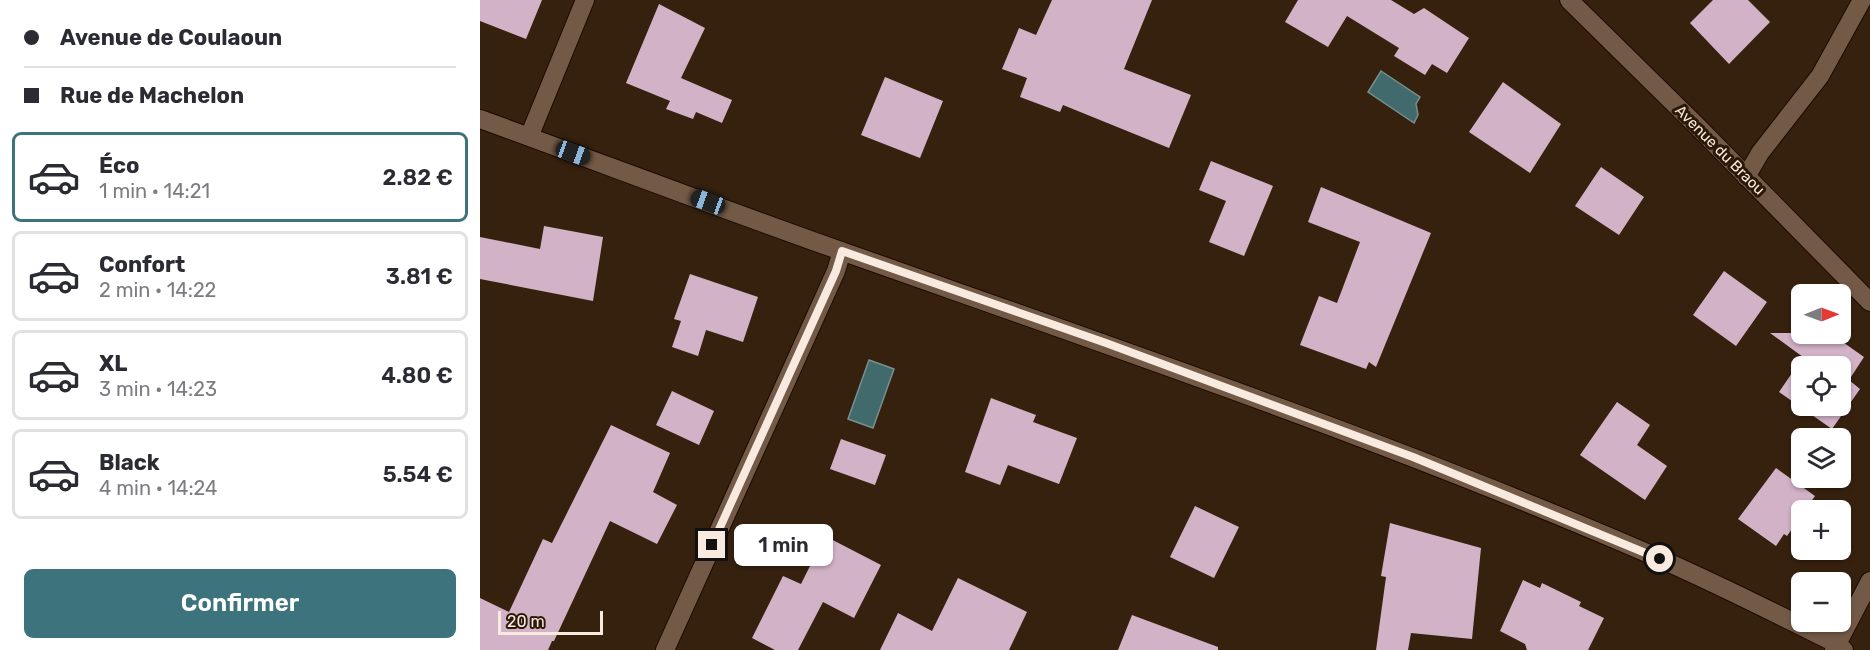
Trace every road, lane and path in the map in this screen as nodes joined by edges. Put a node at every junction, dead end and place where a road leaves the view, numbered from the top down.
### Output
1 (585, 0) edge
2 (1569, 0) edge
3 (1862, 0) edge
4 (480, 119) edge
5 (529, 137) junction
6 (1746, 177) junction
7 (842, 251) junction
8 (1870, 302) edge
9 (1870, 581) edge
10 (1838, 648) edge
11 (665, 650) edge

1 - 5 street
2 - 6 street, Avenue du Braou
3 - 6 street
4 - 5 street
5 - 7 street
6 - 8 street, Avenue du Braou
7 - 10 street
7 - 11 street
9 - 10 street

